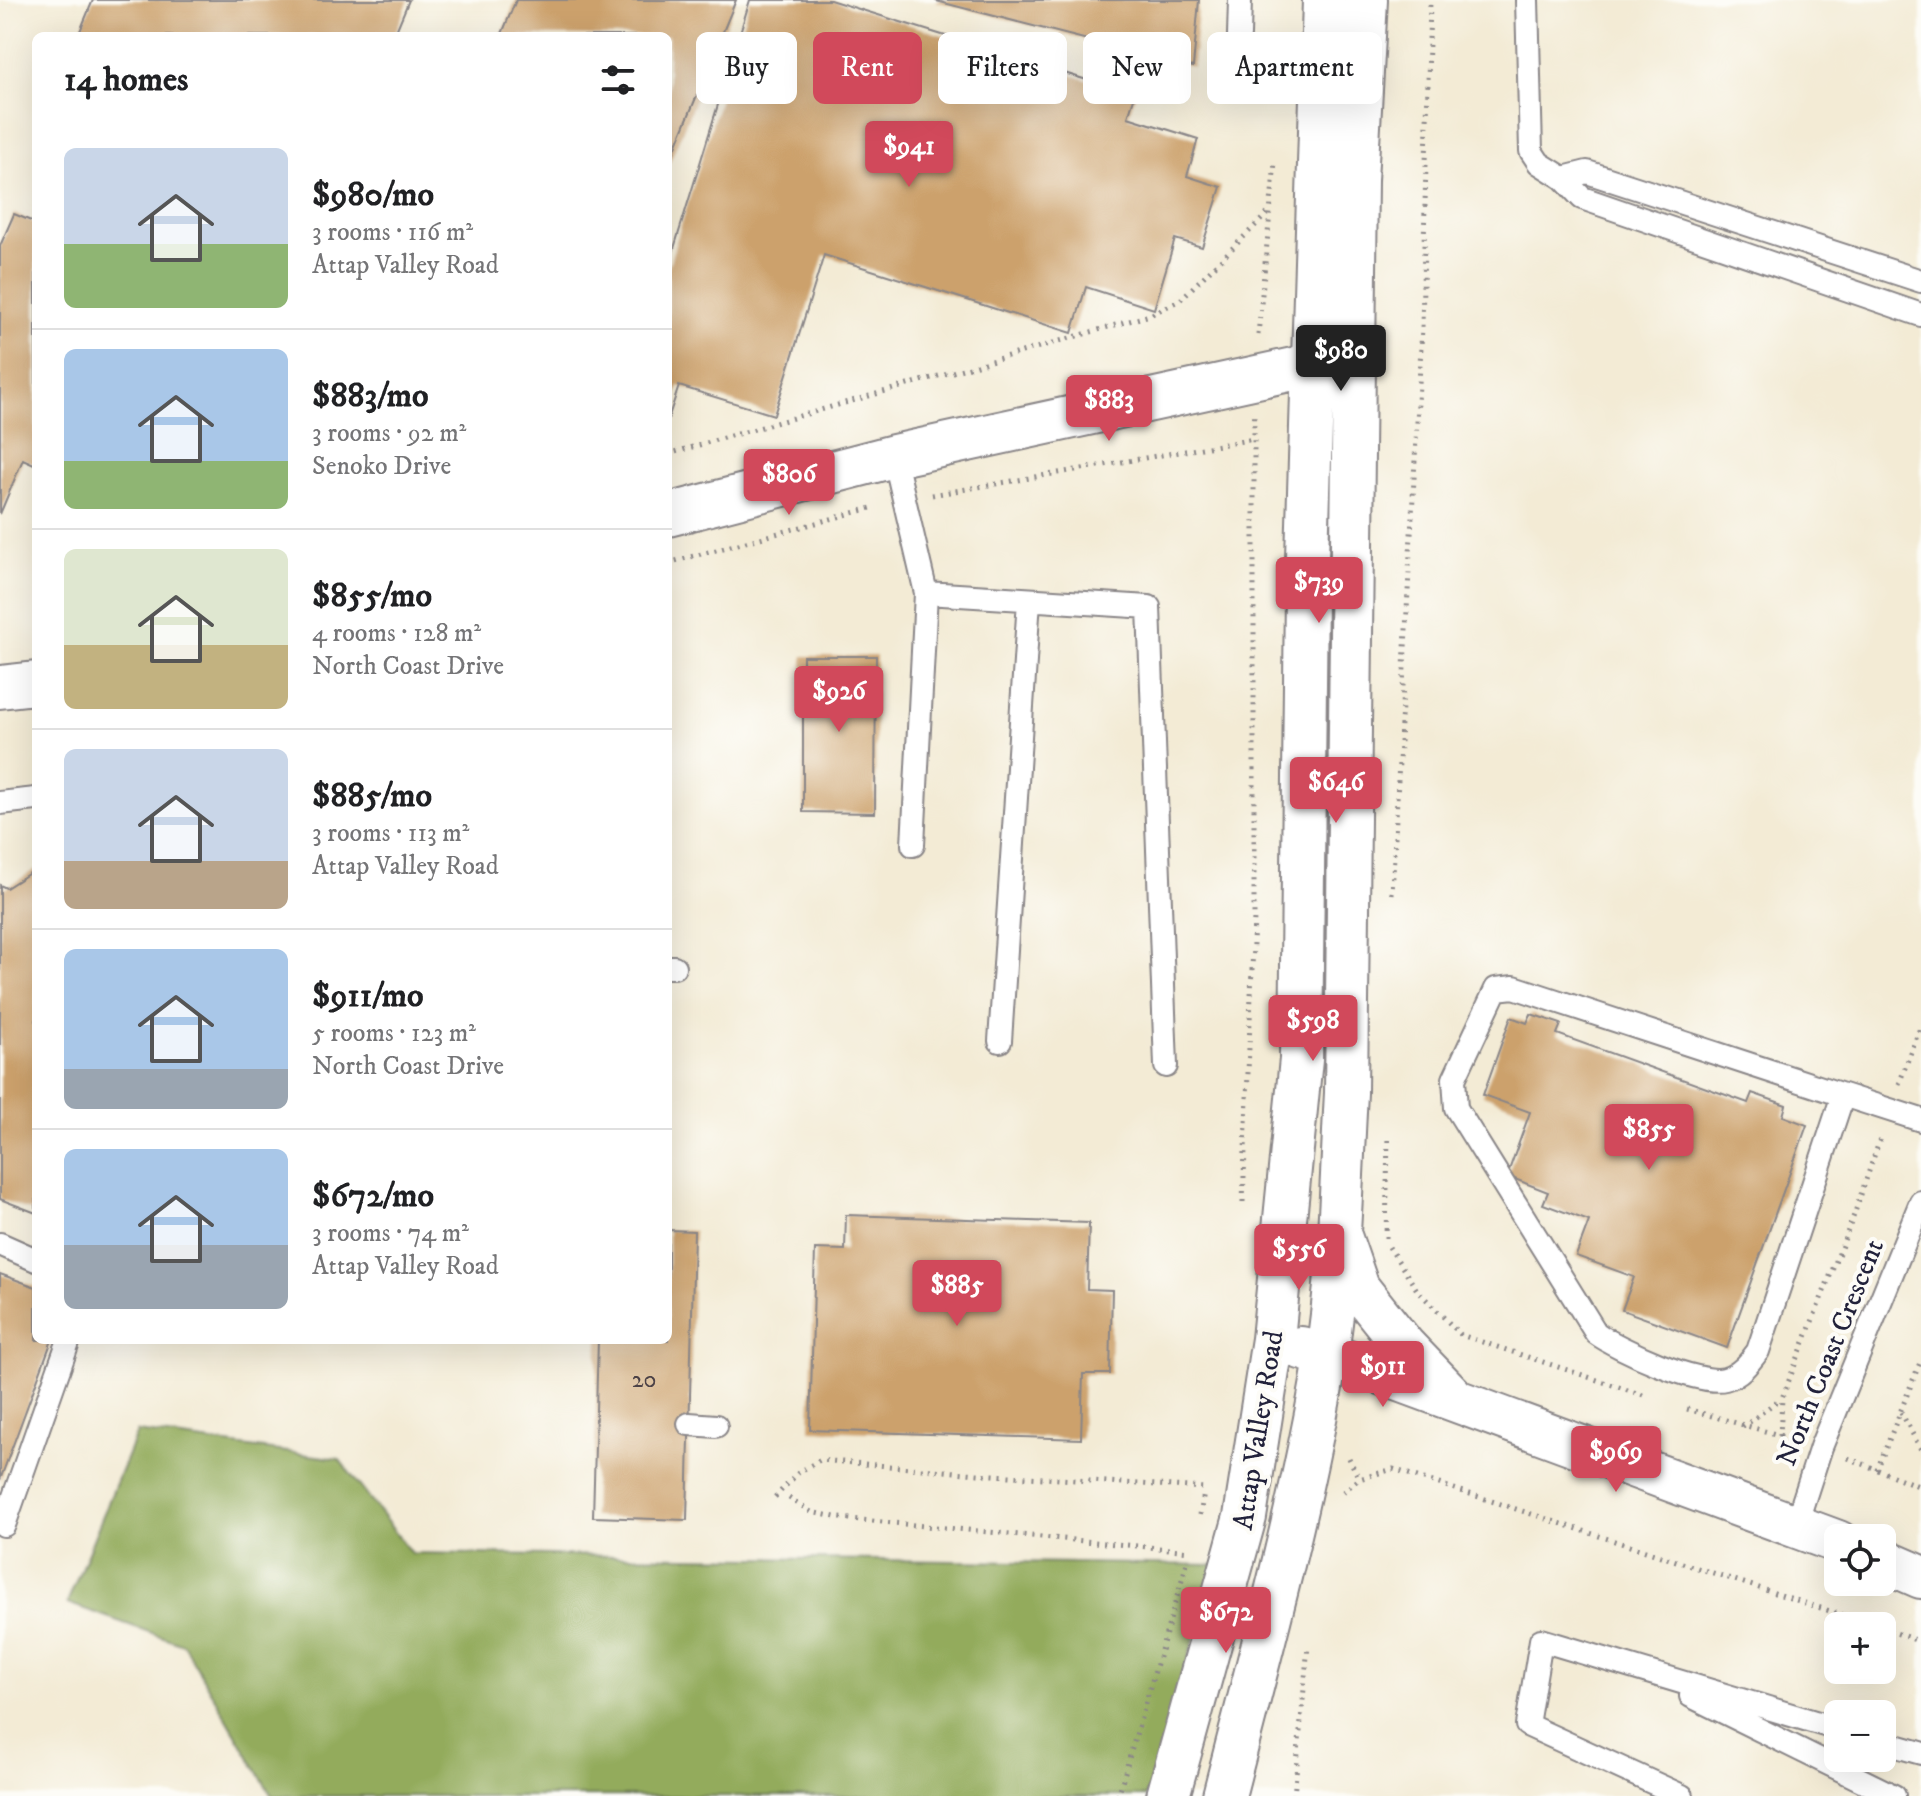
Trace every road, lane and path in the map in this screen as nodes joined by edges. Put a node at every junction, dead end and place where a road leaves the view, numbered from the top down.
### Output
1 (1240, 0) edge
2 (1324, 0) edge
3 (1366, 0) edge
4 (1430, 0) edge
5 (1527, 0) edge
6 (1239, 32) edge
7 (1276, 149) dead end
8 (1563, 178) junction
9 (1273, 208) junction
10 (1921, 281) edge
11 (1921, 315) edge
12 (1356, 355) junction
13 (1311, 366) junction
14 (1253, 378) junction
15 (1254, 439) junction
16 (672, 453) edge
17 (894, 456) junction
18 (904, 499) junction
19 (672, 514) edge
20 (672, 562) edge
21 (926, 593) junction
22 (1029, 600) junction
23 (32, 683) edge
24 (0, 687) edge
25 (32, 799) edge
26 (0, 803) edge
27 (913, 845) dead end
28 (1392, 906) dead end
29 (1921, 1025) edge
30 (1000, 1041) dead end
31 (1166, 1066) dead end
32 (1843, 1095) junction
33 (1889, 1110) junction
34 (1921, 1120) edge
35 (1388, 1127) dead end
36 (1921, 1202) edge
37 (1242, 1218) dead end
38 (1338, 1233) junction
39 (0, 1244) edge
40 (32, 1258) edge
41 (1273, 1339) junction
42 (68, 1344) edge
43 (1326, 1357) junction
44 (1921, 1360) edge
45 (1654, 1398) dead end
46 (1782, 1398) junction
47 (1458, 1401) junction
48 (1683, 1408) dead end
49 (1901, 1412) junction
50 (689, 1424) dead end
51 (716, 1426) dead end
52 (1743, 1427) junction
53 (1780, 1436) junction
54 (1821, 1447) junction
55 (1921, 1450) edge
56 (1348, 1455) dead end
57 (1877, 1470) junction
58 (1208, 1472) dead end
59 (1359, 1479) junction
60 (1921, 1487) edge
61 (1205, 1488) junction
62 (1341, 1493) dead end
63 (775, 1497) dead end
64 (789, 1498) dead end
65 (1268, 1523) junction
66 (1796, 1524) junction
67 (4, 1525) dead end
68 (1197, 1527) dead end
69 (1824, 1536) edge
70 (1193, 1539) dead end
71 (1190, 1551) junction
72 (1896, 1566) edge
73 (1921, 1577) edge
74 (1833, 1612) edge
75 (1896, 1633) edge
76 (1308, 1639) dead end
77 (1921, 1642) edge
78 (1635, 1668) junction
79 (1824, 1725) edge
80 (1896, 1746) edge
81 (1921, 1753) edge
82 (1118, 1796) edge
83 (1168, 1796) edge
84 (1224, 1796) edge
85 (1294, 1796) edge
86 (1682, 1796) edge
87 (1894, 1796) edge

1 - 6 lane
2 - 13 street, Attap Valley Road
3 - 12 street, Attap Valley Road
4 - 28 path
5 - 8 lane
7 - 9 path
8 - 10 lane
8 - 11 lane
9 - 14 path
9 - 16 path
12 - 13 street
12 - 38 street, Attap Valley Road
13 - 14 street
13 - 41 street, Attap Valley Road
14 - 15 path
14 - 17 street
15 - 18 path
15 - 37 path
17 - 18 lane
17 - 19 street
18 - 20 path
18 - 21 lane
21 - 22 lane
21 - 27 lane
22 - 30 lane
22 - 31 lane
23 - 24 street
25 - 26 lane
29 - 33 path
32 - 32 lane
32 - 33 lane
33 - 34 lane
33 - 46 path
35 - 45 path
36 - 54 lane, North Coast Crescent
38 - 43 street, Attap Valley Road
38 - 47 street
39 - 40 lane
41 - 43 street
41 - 65 street, Attap Valley Road
42 - 67 lane
43 - 47 street
43 - 65 street, Attap Valley Road
44 - 49 path
46 - 52 path
46 - 53 path
47 - 66 street
48 - 52 path
49 - 55 path
49 - 57 path
50 - 51 lane
52 - 53 path
53 - 54 path
54 - 57 path
54 - 66 lane, North Coast Crescent
56 - 59 path
57 - 60 path
58 - 61 path
59 - 62 path
59 - 74 path
61 - 63 path
61 - 68 path
64 - 71 path
65 - 83 street, Attap Valley Road
65 - 84 street, Attap Valley Road
66 - 69 street
70 - 71 path
71 - 82 path
72 - 73 street
75 - 77 path
76 - 85 path
78 - 79 lane
78 - 86 lane
78 - 87 lane
80 - 81 lane

